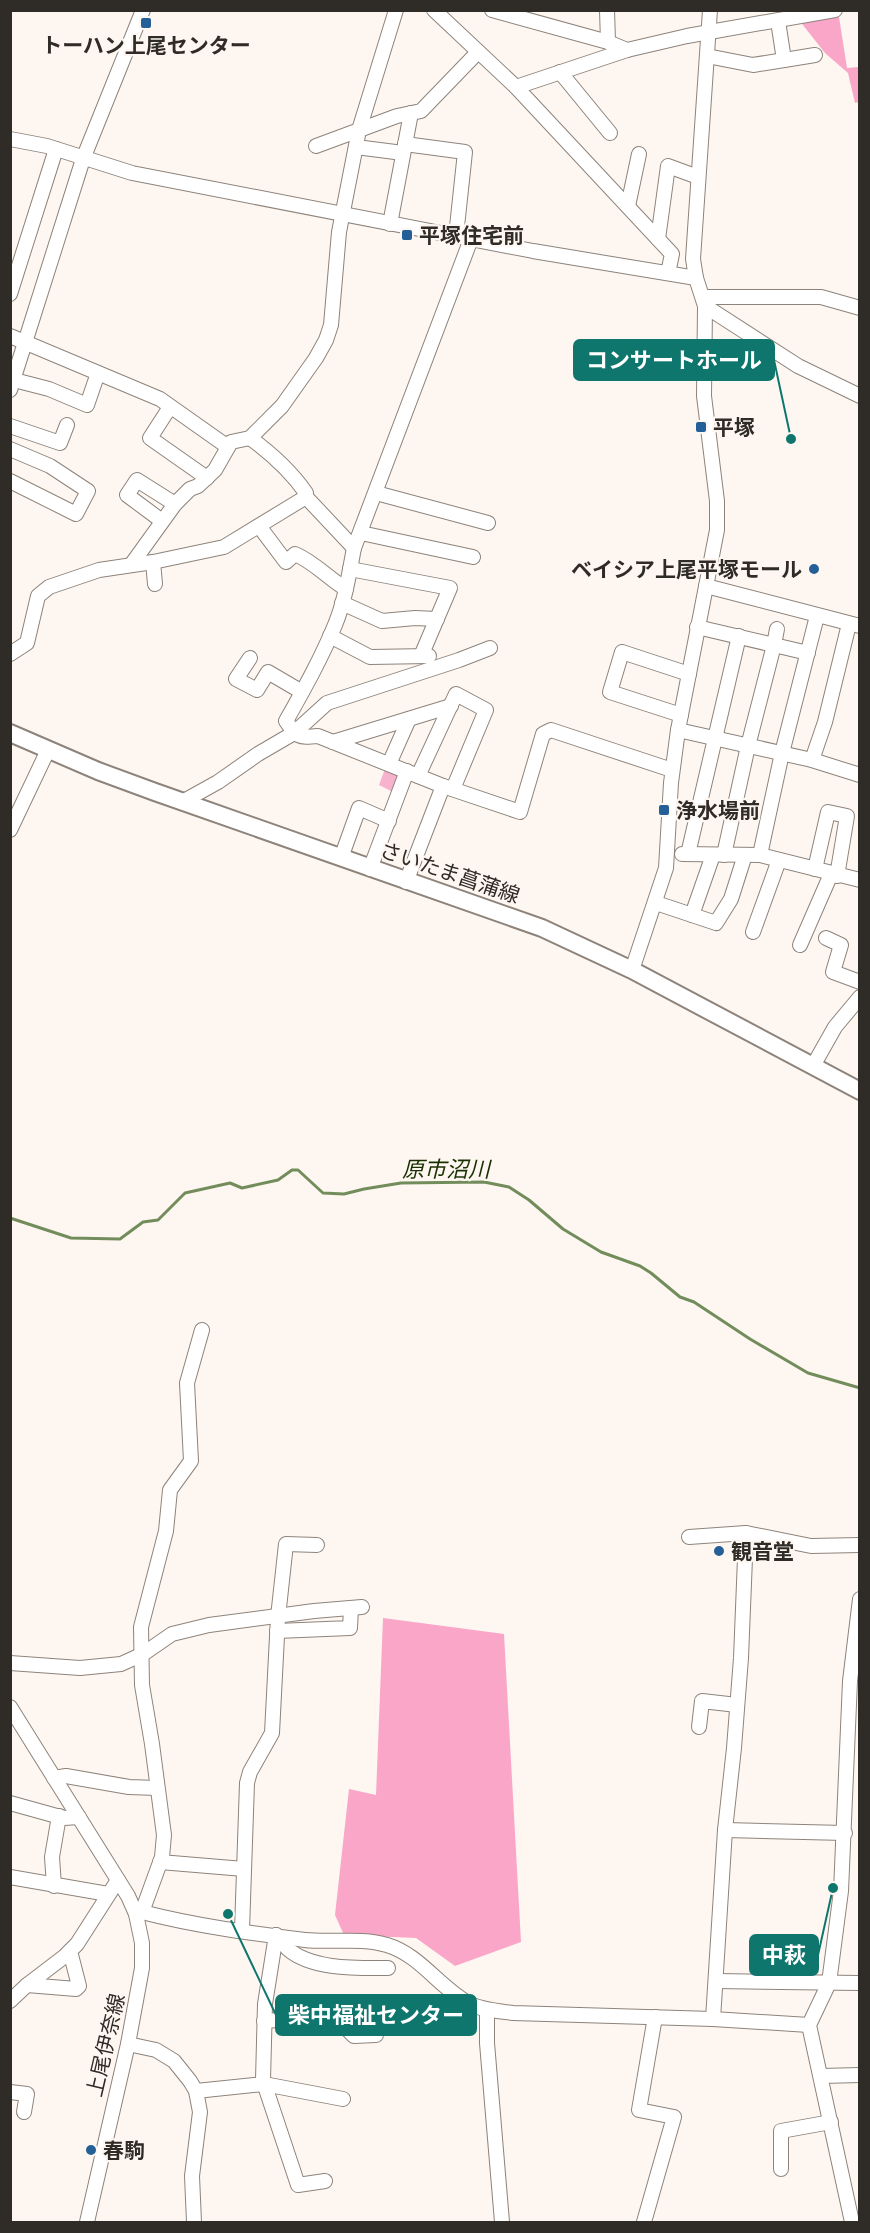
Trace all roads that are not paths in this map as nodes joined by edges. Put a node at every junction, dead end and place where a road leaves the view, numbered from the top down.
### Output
1 (143, 10) edge
2 (396, 10) edge
3 (434, 10) edge
4 (492, 10) edge
5 (608, 10) edge
6 (710, 10) edge
7 (835, 10) edge
8 (531, 15) edge
9 (778, 21) junction
10 (708, 33) junction
11 (608, 42) junction
12 (627, 50) junction
13 (478, 52) junction
14 (815, 55) dead end
15 (707, 56) junction
16 (784, 60) junction
17 (560, 72) junction
18 (516, 87) junction
19 (411, 113) junction
20 (359, 130) junction
21 (610, 133) dead end
22 (10, 139) edge
23 (316, 146) dead end
24 (356, 147) junction
25 (404, 148) junction
26 (56, 149) junction
27 (639, 154) dead end
28 (83, 159) junction
29 (698, 177) junction
30 (628, 206) junction
31 (343, 214) junction
32 (390, 224) junction
33 (456, 236) junction
34 (471, 239) junction
35 (658, 239) junction
36 (668, 273) junction
37 (696, 278) junction
38 (10, 294) edge
39 (704, 301) junction
40 (860, 308) edge
41 (10, 336) edge
42 (25, 343) junction
43 (98, 373) junction
44 (12, 384) edge
45 (860, 396) edge
46 (170, 407) junction
47 (67, 425) dead end
48 (10, 426) edge
49 (250, 438) junction
50 (228, 447) junction
51 (10, 449) edge
52 (207, 478) junction
53 (10, 481) edge
54 (376, 493) junction
55 (306, 497) junction
56 (175, 504) junction
57 (162, 521) junction
58 (488, 523) dead end
59 (259, 526) junction
60 (360, 533) junction
61 (354, 548) junction
62 (474, 556) dead end
63 (153, 562) junction
64 (131, 565) junction
65 (350, 569) junction
66 (155, 584) dead end
67 (706, 586) junction
68 (346, 589) junction
69 (342, 603) junction
70 (817, 616) junction
71 (437, 619) junction
72 (854, 625) edge
73 (697, 627) junction
74 (777, 629) dead end
75 (330, 636) junction
76 (739, 636) junction
77 (774, 645) junction
78 (490, 648) dead end
79 (808, 653) junction
80 (10, 654) edge
81 (421, 656) junction
82 (250, 658) dead end
83 (423, 672) junction
84 (689, 674) junction
85 (302, 692) junction
86 (451, 706) junction
87 (681, 715) junction
88 (409, 719) junction
89 (678, 730) junction
90 (10, 733) edge
91 (294, 733) junction
92 (715, 739) junction
93 (333, 742) junction
94 (748, 746) junction
95 (48, 750) junction
96 (782, 753) junction
97 (812, 760) junction
98 (388, 764) junction
99 (672, 770) junction
100 (413, 774) junction
101 (860, 775) edge
102 (448, 787) junction
103 (182, 802) junction
104 (389, 821) junction
105 (10, 830) edge
106 (668, 854) junction
107 (688, 854) junction
108 (719, 855) junction
109 (745, 855) junction
110 (760, 855) junction
111 (341, 858) junction
112 (779, 860) junction
113 (370, 869) junction
114 (815, 869) junction
115 (834, 875) junction
116 (860, 880) edge
117 (406, 882) junction
118 (656, 903) junction
119 (692, 915) junction
120 (753, 932) dead end
121 (826, 938) dead end
122 (800, 945) dead end
123 (632, 970) junction
124 (860, 982) edge
125 (860, 996) edge
126 (813, 1066) junction
127 (860, 1091) edge
128 (202, 1330) dead end
129 (746, 1533) junction
130 (689, 1537) dead end
131 (317, 1545) dead end
132 (860, 1545) edge
133 (860, 1599) edge
134 (278, 1617) junction
135 (277, 1632) junction
136 (143, 1654) junction
137 (10, 1663) edge
138 (737, 1705) junction
139 (10, 1707) edge
140 (14, 1719) edge
141 (699, 1727) dead end
142 (54, 1778) junction
143 (157, 1788) junction
144 (10, 1803) edge
145 (58, 1816) junction
146 (78, 1817) junction
147 (725, 1830) junction
148 (845, 1833) junction
149 (160, 1862) junction
150 (244, 1869) junction
151 (10, 1877) edge
152 (118, 1880) junction
153 (54, 1886) junction
154 (108, 1894) junction
155 (139, 1913) junction
156 (242, 1930) junction
157 (276, 1935) junction
158 (70, 1951) junction
159 (388, 1968) dead end
160 (717, 1981) junction
161 (829, 1983) junction
162 (860, 1983) edge
163 (27, 1985) junction
164 (10, 2001) edge
165 (487, 2010) junction
166 (655, 2018) junction
167 (713, 2019) junction
168 (264, 2021) junction
169 (809, 2025) junction
170 (376, 2035) dead end
171 (128, 2044) junction
172 (860, 2075) edge
173 (821, 2076) junction
174 (264, 2084) junction
175 (196, 2091) junction
176 (10, 2092) edge
177 (344, 2099) dead end
178 (24, 2112) dead end
179 (831, 2122) junction
180 (781, 2169) dead end
181 (325, 2181) dead end
182 (87, 2223) edge
183 (194, 2223) edge
184 (502, 2223) edge
185 (644, 2223) edge
186 (852, 2223) edge

1 - 28 street
2 - 20 street
3 - 13 street
4 - 8 street
5 - 11 street
6 - 10 street
7 - 9 street
8 - 11 street
9 - 10 street
9 - 16 street
10 - 12 street
10 - 15 street
11 - 12 street
12 - 17 street
13 - 18 street
13 - 19 street
14 - 16 street
15 - 16 street
15 - 29 street
17 - 18 street
17 - 21 street
18 - 30 street
19 - 20 street
19 - 25 street
20 - 23 street
20 - 24 street
22 - 26 street
24 - 25 street
24 - 31 street
25 - 32 street
25 - 33 street
26 - 28 street
26 - 38 street
27 - 30 street
28 - 31 street
28 - 42 street
29 - 35 street
29 - 37 street
30 - 35 street
31 - 32 street
31 - 49 street
32 - 33 street
33 - 34 street
34 - 36 street
34 - 54 street
35 - 36 street
36 - 37 street
37 - 39 street
39 - 40 street
39 - 45 street
39 - 67 street
41 - 42 street
42 - 43 street
42 - 44 street
43 - 44 street
43 - 46 street
46 - 50 street
46 - 52 street
47 - 48 street
49 - 50 street
49 - 55 street
50 - 52 street
51 - 53 street
52 - 56 street
54 - 58 street
54 - 60 street
55 - 59 street
55 - 61 street
56 - 57 street
56 - 57 street
57 - 64 street
59 - 63 street
59 - 68 street
60 - 61 street
60 - 62 street
61 - 65 street
63 - 64 street
63 - 66 street
64 - 80 street
65 - 68 street
65 - 71 street
67 - 70 street
67 - 73 street
68 - 69 street
69 - 71 street
69 - 75 street
70 - 72 street
70 - 79 street
71 - 81 street
72 - 97 street
73 - 76 street
73 - 84 street
74 - 77 street
75 - 81 street
75 - 85 street
76 - 77 street
76 - 92 street
77 - 79 street
77 - 94 street
78 - 83 street
79 - 96 street
81 - 83 street
82 - 85 street
83 - 91 street
84 - 87 street
84 - 87 street
85 - 91 street
86 - 88 street
86 - 100 street
86 - 102 street
87 - 89 street
88 - 93 street
88 - 98 street
89 - 92 street
89 - 99 street
90 - 95 main road, さいたま菖蒲線
91 - 93 street
91 - 103 street
92 - 94 street
92 - 107 street
93 - 98 street
94 - 96 street
94 - 108 street
95 - 103 main road, さいたま菖蒲線
95 - 105 street
96 - 97 street
96 - 110 street
97 - 101 street
98 - 100 street
99 - 102 street
99 - 106 street
100 - 102 street
100 - 104 street
102 - 117 street
103 - 111 main road, さいたま菖蒲線
104 - 111 street
104 - 113 street
106 - 107 street
106 - 118 street
107 - 108 street
108 - 109 street
108 - 119 street
109 - 110 street
109 - 119 street
110 - 112 street
111 - 113 main road, さいたま菖蒲線
112 - 114 street
112 - 120 street
113 - 117 main road, さいたま菖蒲線
114 - 115 street
114 - 115 street
115 - 116 street
115 - 122 street
117 - 123 main road, さいたま菖蒲線
118 - 119 street
118 - 123 street
121 - 124 street
123 - 126 main road, さいたま菖蒲線
125 - 126 street
126 - 127 main road, さいたま菖蒲線
128 - 136 street
129 - 130 street
129 - 132 street
129 - 138 street
131 - 134 street
133 - 148 street
134 - 135 street
134 - 135 street
134 - 136 street
135 - 150 street
136 - 137 street
136 - 143 street
138 - 141 street
138 - 147 street
139 - 140 street, 上尾伊奈線
140 - 142 street, 上尾伊奈線
142 - 143 street
142 - 146 street, 上尾伊奈線
143 - 149 street
144 - 145 street
145 - 146 street
145 - 153 street
146 - 152 street, 上尾伊奈線
147 - 148 street
147 - 160 street
148 - 161 street
149 - 150 street
149 - 155 street
150 - 156 street
151 - 153 street
152 - 154 street
152 - 155 street, 上尾伊奈線
153 - 154 street
154 - 158 street
155 - 156 street
155 - 171 street, 上尾伊奈線
156 - 157 street
157 - 159 street
157 - 165 street
157 - 168 street
158 - 163 street
158 - 163 street
160 - 161 street
160 - 167 street
161 - 162 street
161 - 169 street
163 - 164 street
165 - 166 street
165 - 184 street
166 - 167 street
166 - 185 street
167 - 169 street
168 - 170 street
168 - 174 street
169 - 173 street
171 - 175 street
171 - 182 street, 上尾伊奈線
172 - 173 street
173 - 179 street
174 - 175 street
174 - 177 street
174 - 181 street
175 - 183 street
176 - 178 street
179 - 180 street
179 - 186 street

